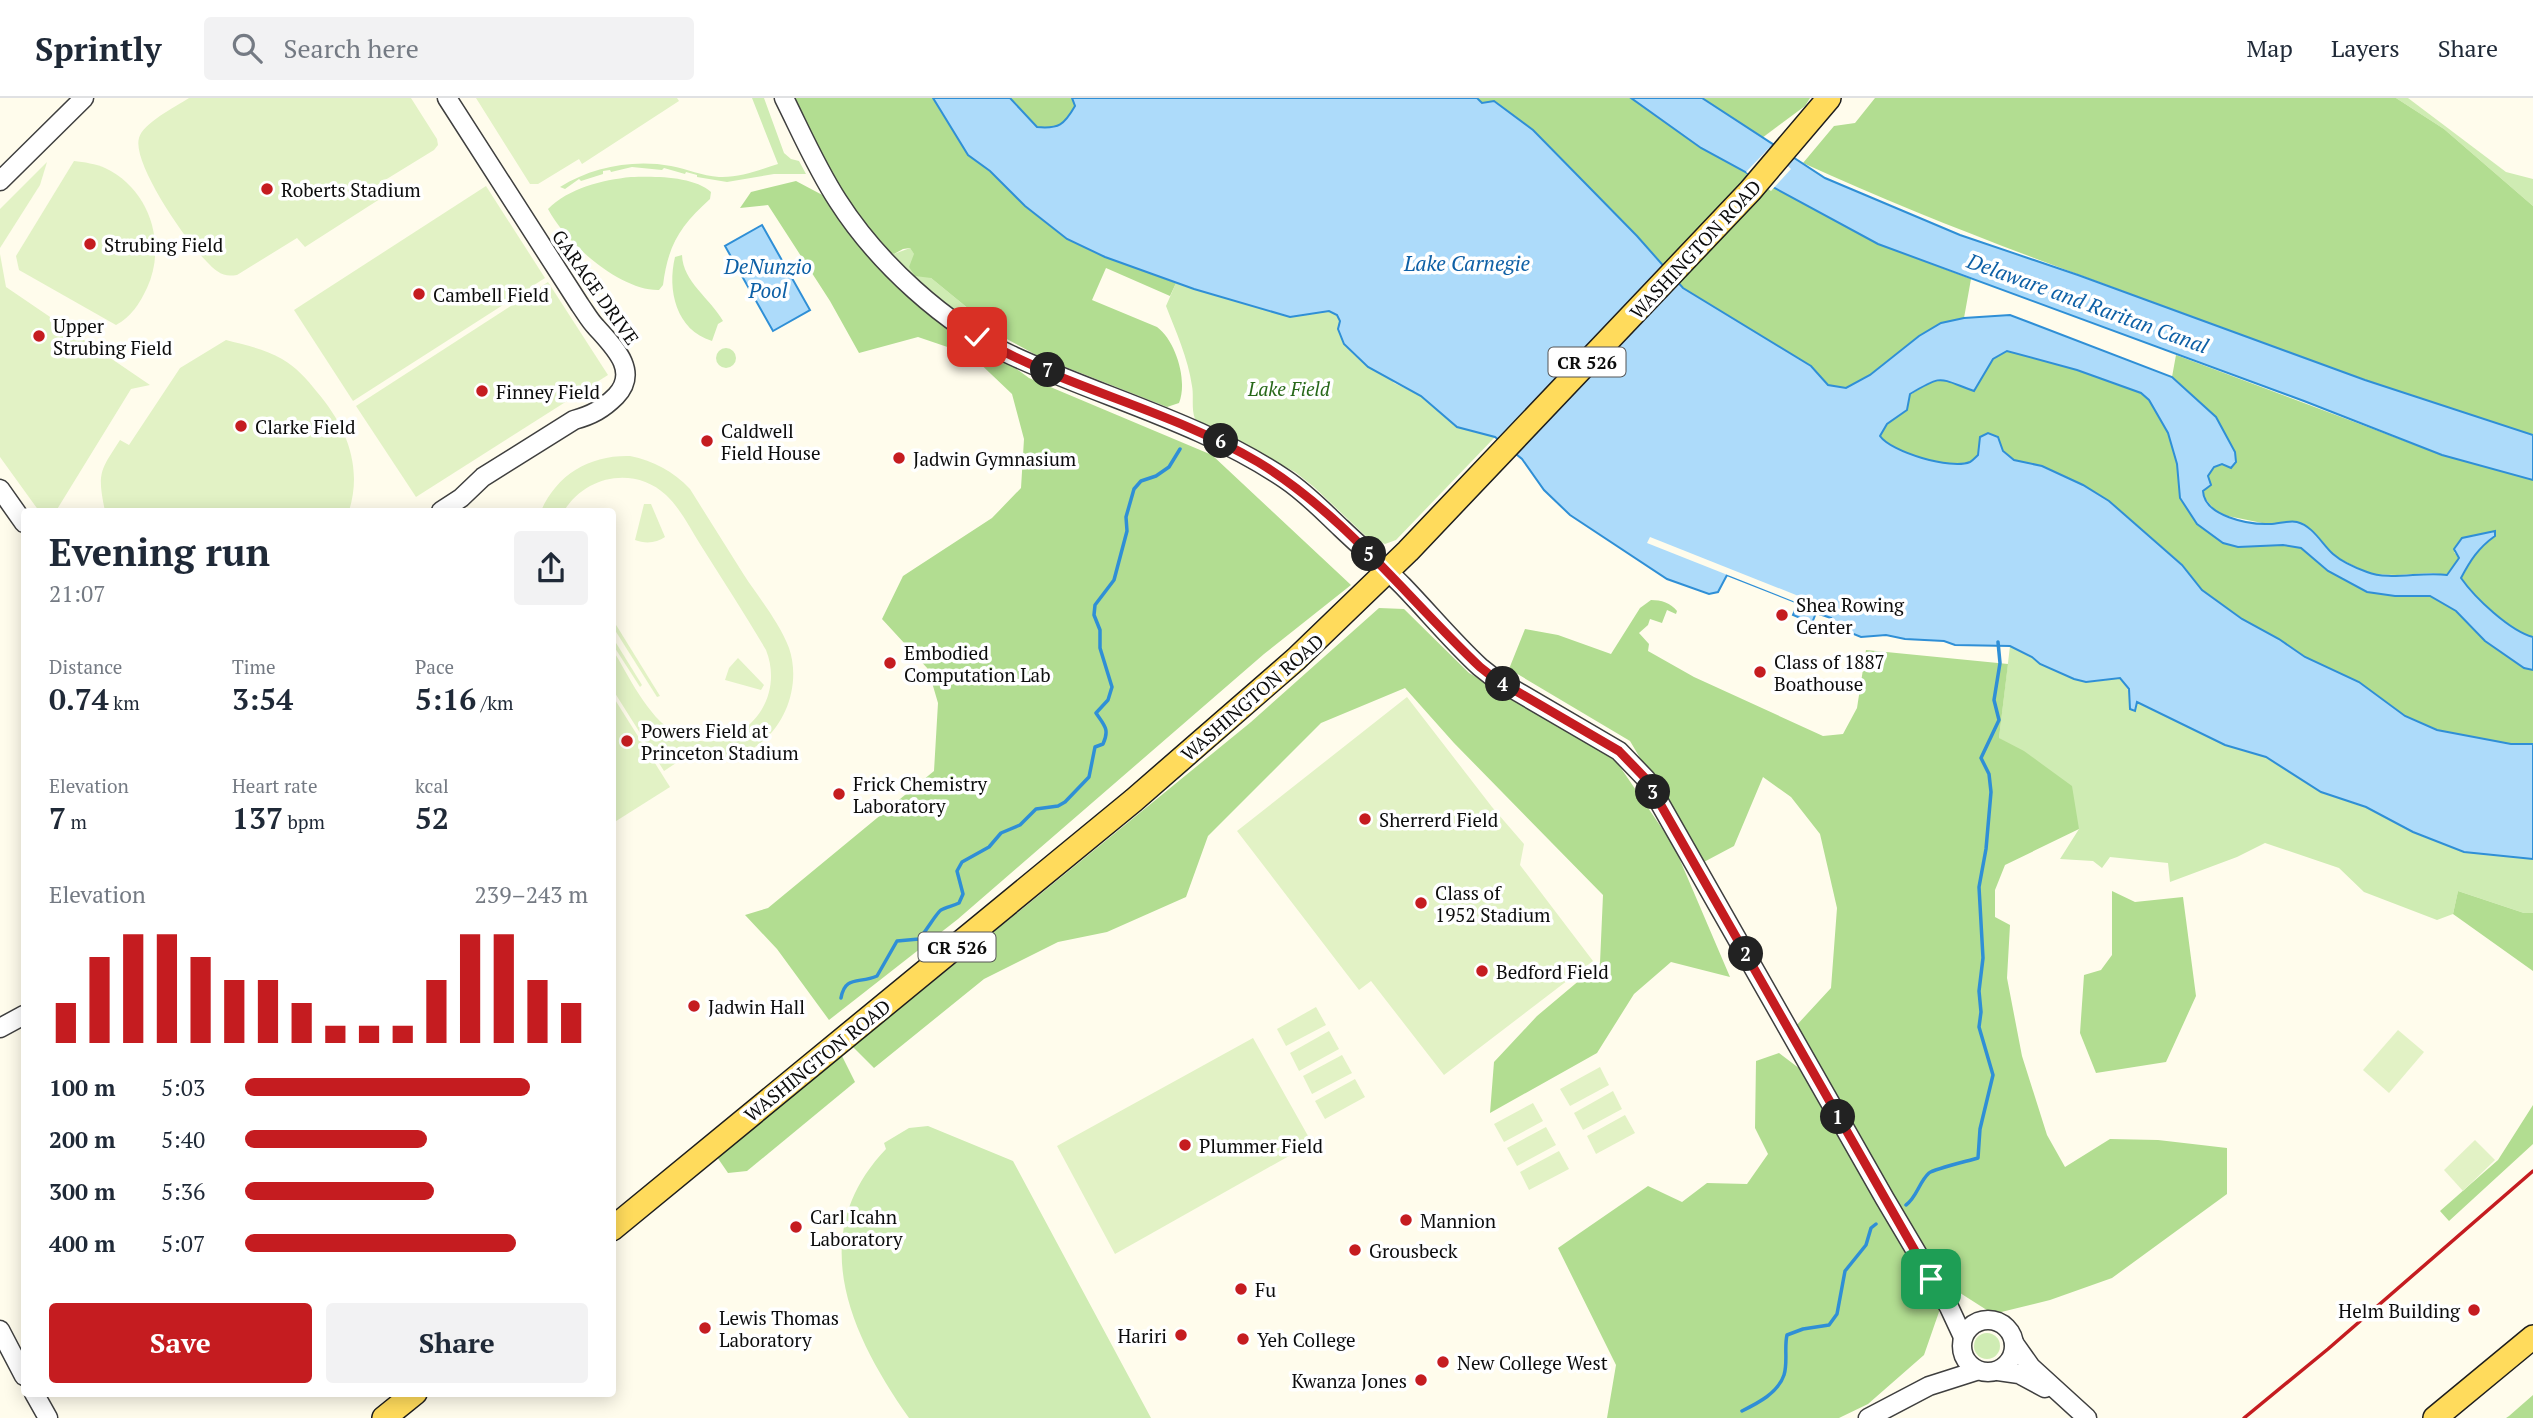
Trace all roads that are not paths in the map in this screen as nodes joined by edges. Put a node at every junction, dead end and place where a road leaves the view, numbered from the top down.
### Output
1 (84, 98) edge
2 (446, 98) edge
3 (784, 98) edge
4 (1829, 98) edge
5 (0, 181) edge
6 (0, 489) edge
7 (446, 508) edge
8 (21, 519) edge
9 (1388, 572) junction
10 (21, 1017) edge
11 (0, 1028) edge
12 (616, 1225) edge
13 (1941, 1293) junction
14 (1982, 1320) junction
15 (0, 1330) edge
16 (2533, 1337) edge
17 (2014, 1343) junction
18 (1963, 1346) junction
19 (21, 1370) edge
20 (1976, 1371) junction
21 (1998, 1371) junction
22 (1929, 1386) junction
23 (2061, 1396) junction
24 (36, 1397) edge
25 (410, 1397) edge
26 (48, 1418) edge
27 (384, 1418) edge
28 (1868, 1418) edge
29 (2087, 1418) edge
30 (2435, 1418) edge

1 - 5 street
2 - 7 street, GARAGE DRIVE
3 - 9 street
4 - 9 main road, WASHINGTON ROAD / CR 526
6 - 8 street
9 - 12 main road, WASHINGTON ROAD / CR 526
9 - 13 street
10 - 11 street
13 - 14 street
13 - 18 street
14 - 17 street
14 - 18 street
15 - 19 street
16 - 30 main road
17 - 21 street
17 - 23 street
18 - 20 street
18 - 22 street
20 - 21 street
20 - 22 street
21 - 23 street
22 - 28 street
23 - 29 street
24 - 26 street
25 - 27 main road

